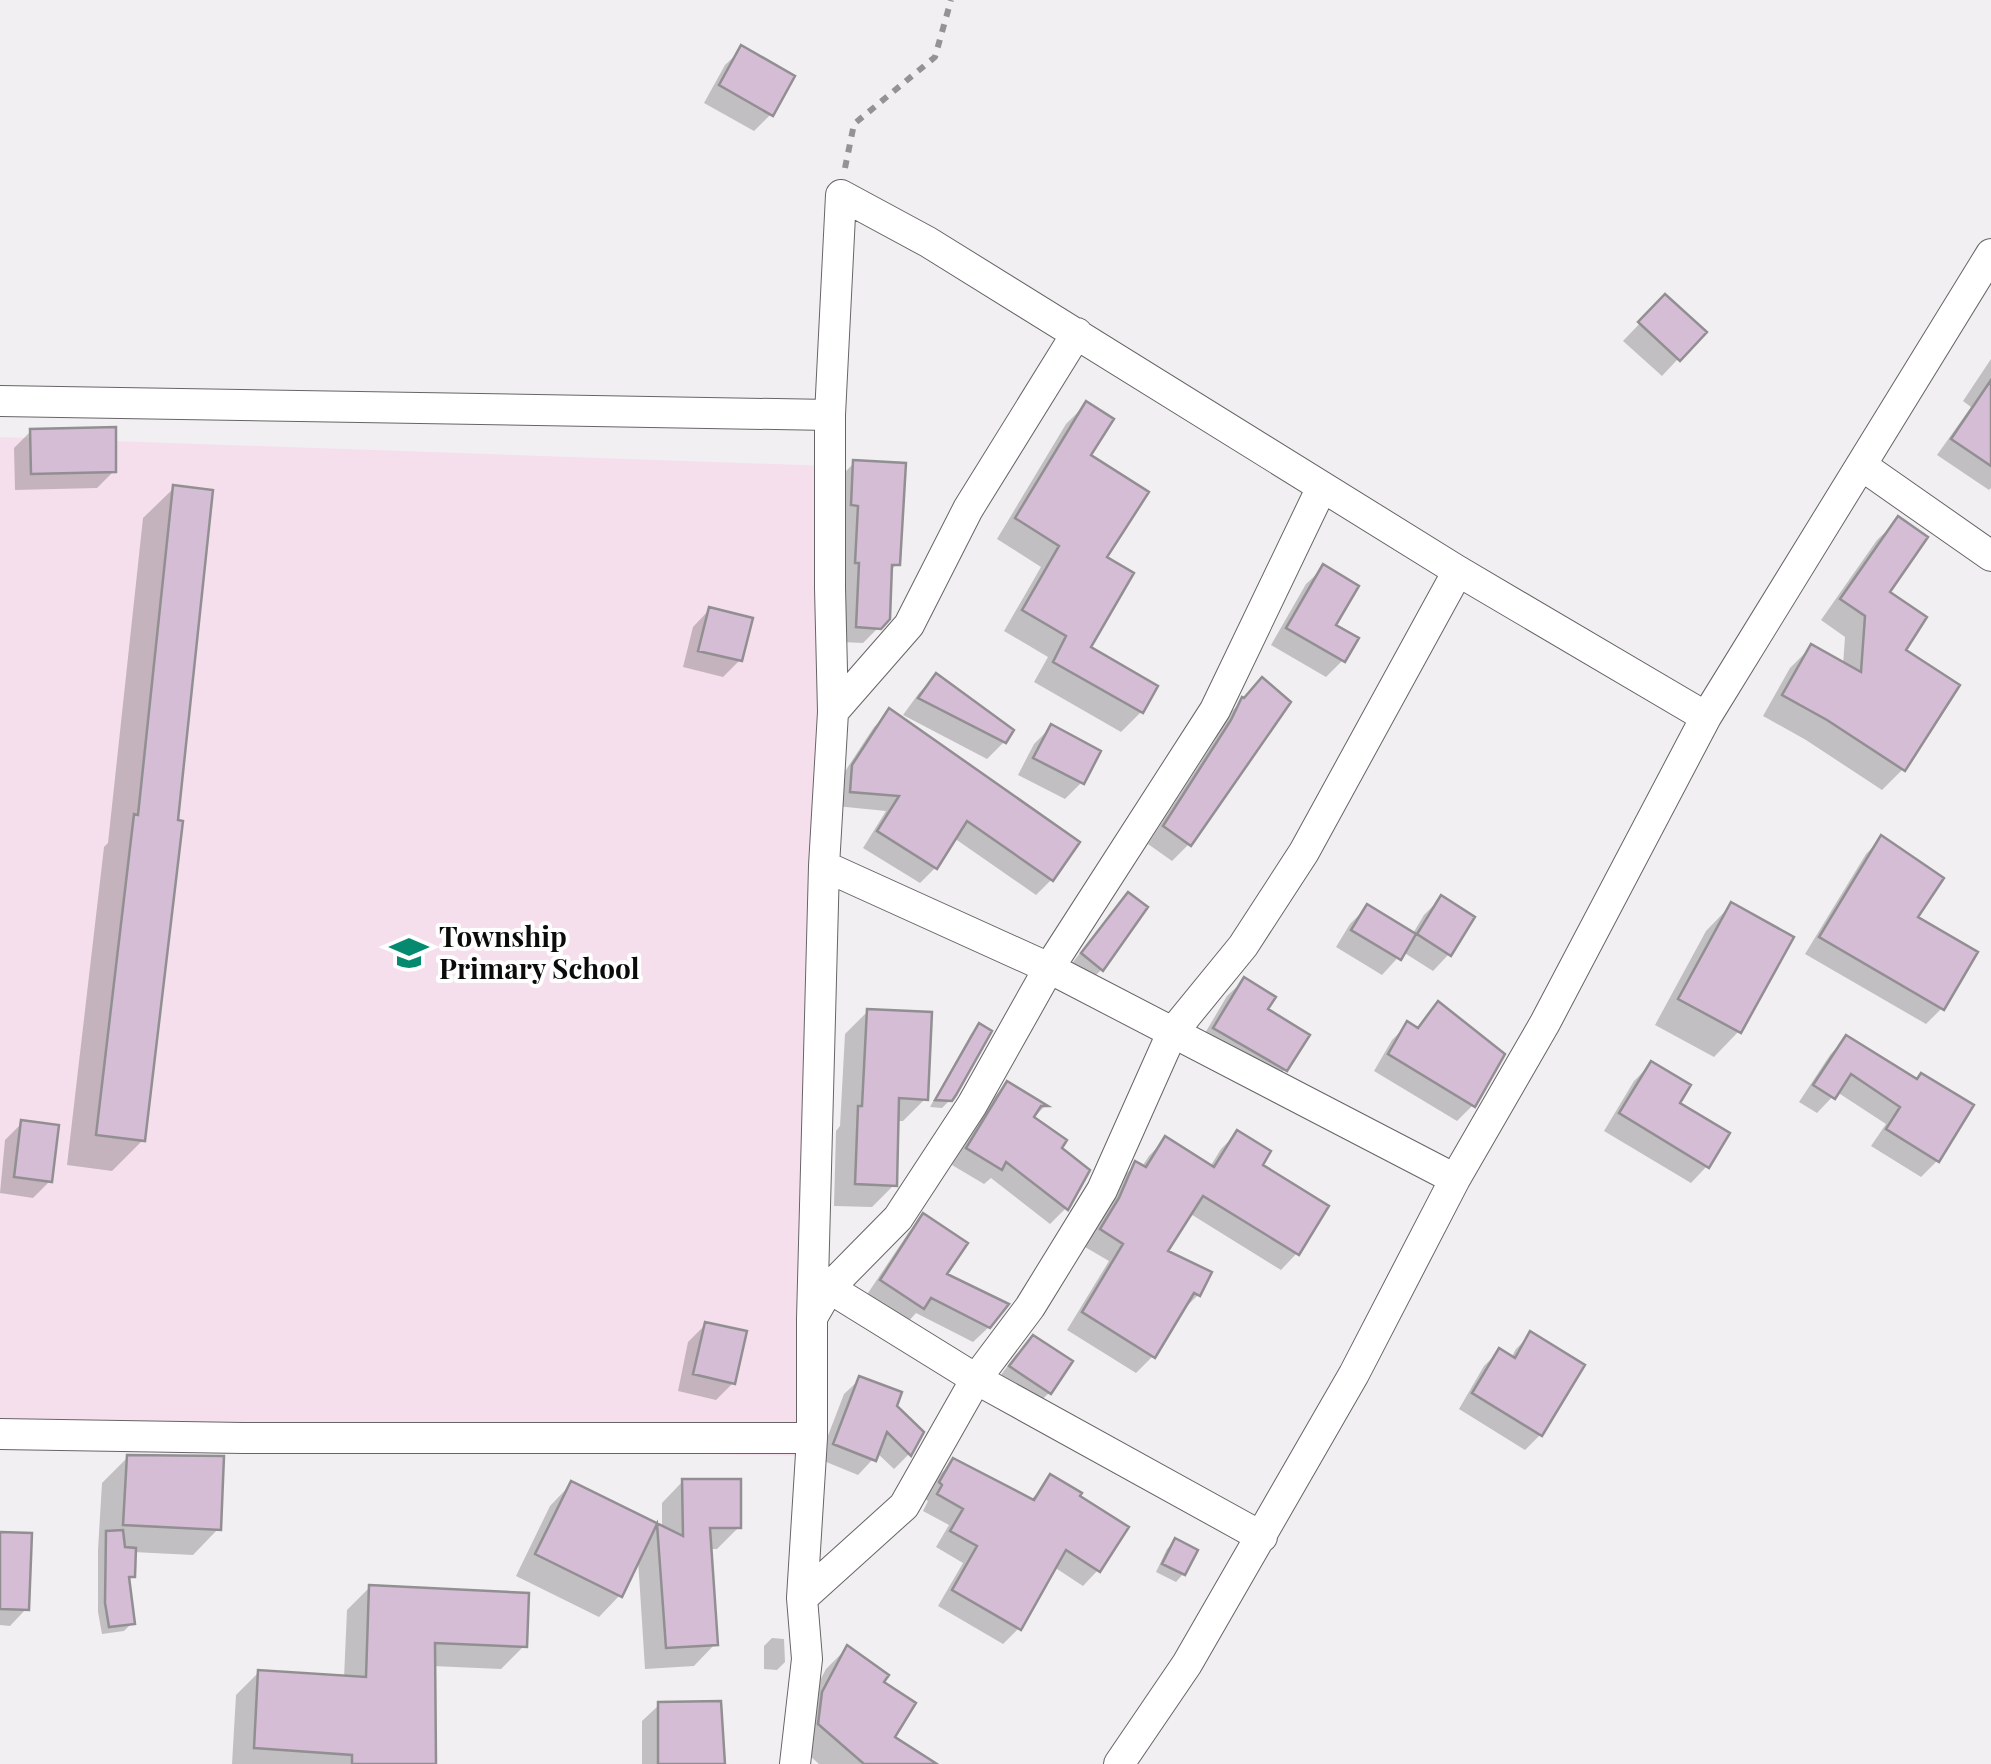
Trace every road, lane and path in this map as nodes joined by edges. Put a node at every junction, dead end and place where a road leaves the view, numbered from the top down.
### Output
1 (952, 0) edge
2 (841, 196) junction
3 (1991, 254) edge
4 (1077, 333) junction
5 (0, 401) edge
6 (830, 416) junction
7 (1860, 465) junction
8 (1322, 487) junction
9 (1991, 556) edge
10 (1458, 570) junction
11 (834, 712) junction
12 (1706, 717) junction
13 (824, 866) junction
14 (1049, 968) junction
15 (1172, 1033) junction
16 (1455, 1179) junction
17 (829, 1288) junction
18 (812, 1319) junction
19 (976, 1380) junction
20 (0, 1434) edge
21 (812, 1438) junction
22 (1262, 1537) junction
23 (802, 1598) junction
24 (795, 1764) edge
25 (1119, 1764) edge

1 - 2 path
2 - 4 street
2 - 6 street
3 - 7 street
4 - 8 street
4 - 11 street
5 - 6 street
6 - 11 street
7 - 9 street
7 - 12 street
8 - 10 street
8 - 14 street
10 - 12 street
10 - 15 street
11 - 13 street
12 - 16 street
13 - 14 street
13 - 18 street
14 - 15 street
14 - 17 street
15 - 16 street
15 - 19 street
16 - 22 street
17 - 18 street
17 - 19 street
18 - 21 street
19 - 22 street
19 - 23 street
20 - 21 street
21 - 23 street
22 - 25 street
23 - 24 street

